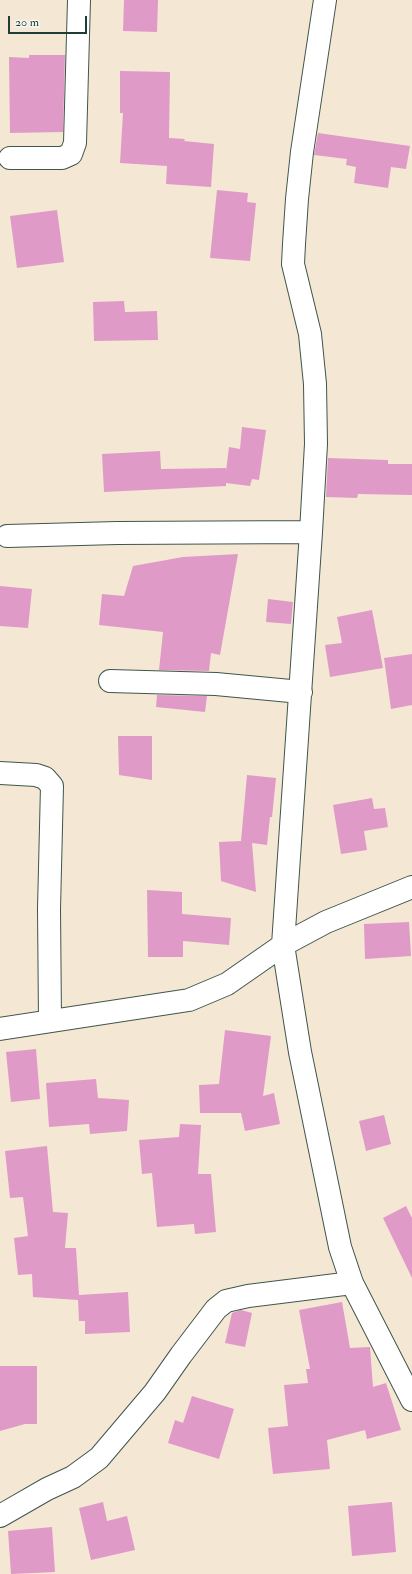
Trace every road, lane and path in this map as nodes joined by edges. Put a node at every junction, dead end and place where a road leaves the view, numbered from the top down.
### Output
1 (80, 0) edge
2 (325, 0) edge
3 (10, 158) dead end
4 (311, 532) junction
5 (7, 536) dead end
6 (110, 681) dead end
7 (301, 692) junction
8 (0, 773) edge
9 (412, 887) edge
10 (283, 945) junction
11 (50, 1021) junction
12 (0, 1030) edge
13 (352, 1283) junction
14 (412, 1400) edge
15 (0, 1516) edge

1 - 3 street
2 - 4 street
4 - 5 street
4 - 7 street
6 - 7 street
7 - 10 street
8 - 11 street
9 - 10 street
10 - 11 street
10 - 13 street
11 - 12 street
13 - 14 street
13 - 15 street

